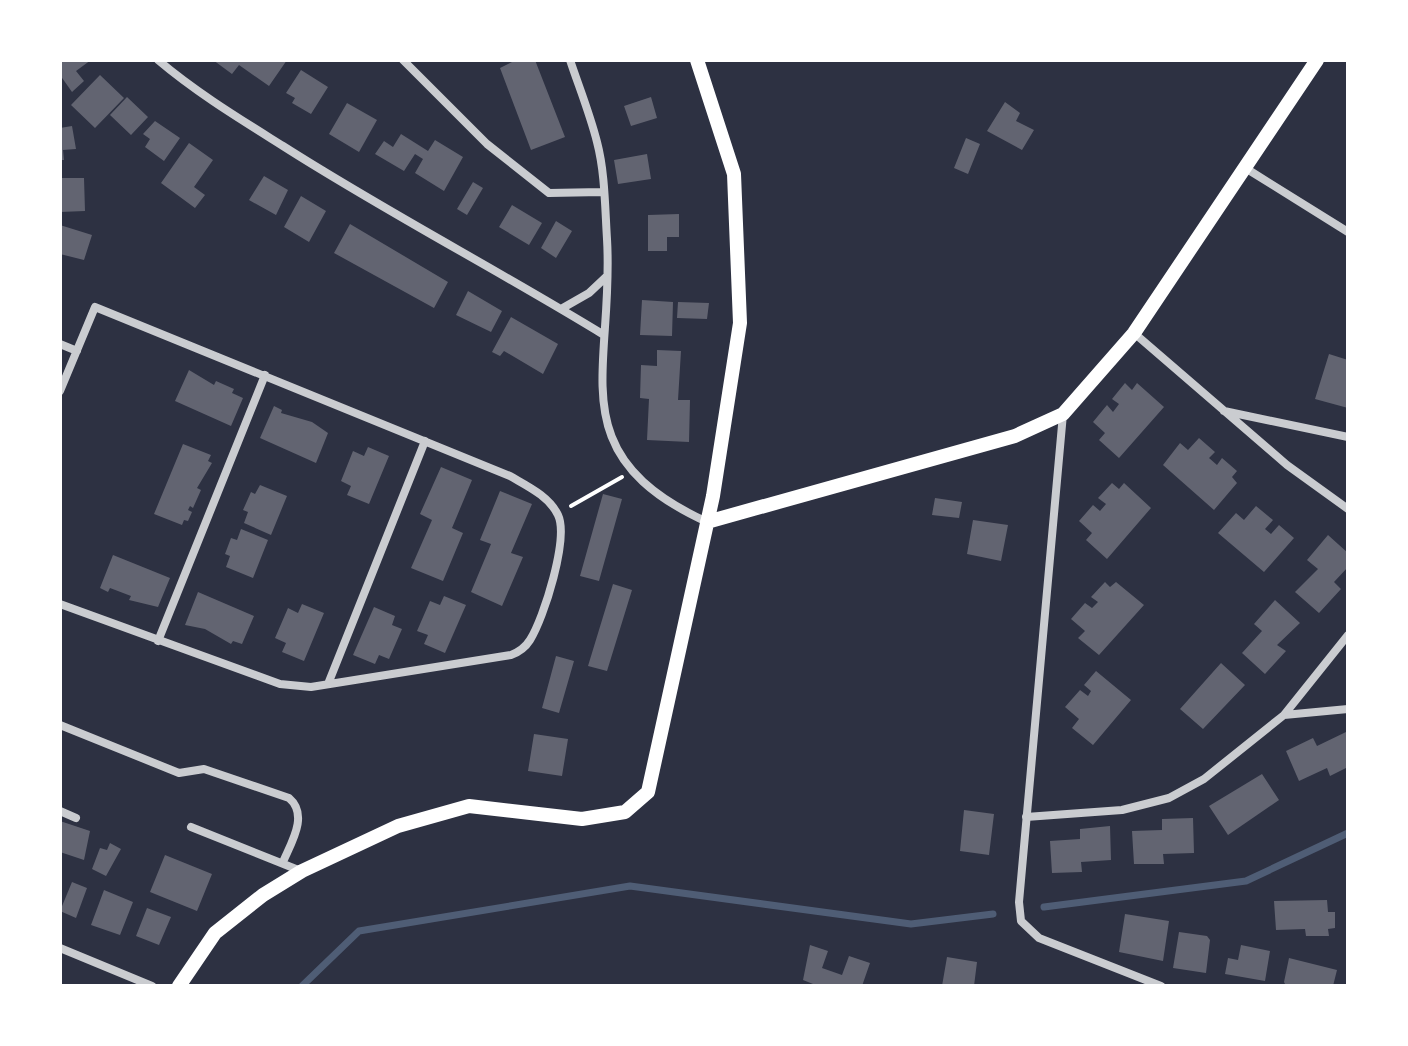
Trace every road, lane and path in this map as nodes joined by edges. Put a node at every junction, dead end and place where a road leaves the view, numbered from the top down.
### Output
1 (158, 60) edge
2 (403, 60) edge
3 (570, 60) edge
4 (697, 60) edge
5 (1317, 60) edge
6 (1247, 169) junction
7 (602, 192) junction
8 (1348, 232) edge
9 (606, 277) junction
10 (561, 309) junction
11 (1134, 333) junction
12 (604, 335) junction
13 (60, 344) edge
14 (77, 351) junction
15 (265, 375) junction
16 (60, 391) edge
17 (1222, 410) junction
18 (1063, 414) junction
19 (1348, 437) edge
20 (425, 441) junction
21 (631, 472) junction
22 (1348, 509) edge
23 (557, 513) junction
24 (707, 522) junction
25 (60, 604) edge
26 (1348, 635) edge
27 (158, 641) junction
28 (328, 684) junction
29 (1348, 709) edge
30 (1284, 715) junction
31 (60, 725) edge
32 (60, 811) edge
33 (1026, 817) junction
34 (76, 818) dead end
35 (191, 827) dead end
36 (283, 862) junction
37 (302, 871) junction
38 (60, 948) edge
39 (152, 986) edge
40 (179, 986) edge
41 (1161, 986) edge

1 - 10 street
2 - 7 street
3 - 7 street
4 - 24 main road
5 - 6 main road
6 - 8 street
6 - 11 main road
7 - 9 street
9 - 10 street
9 - 12 street
10 - 12 street
11 - 17 street
11 - 18 main road
12 - 21 street
13 - 14 street
14 - 15 street
14 - 16 street
15 - 20 street
15 - 27 street
17 - 19 street
17 - 22 street
18 - 24 main road
18 - 33 street
20 - 23 street
20 - 28 street
21 - 23 path
21 - 24 street
23 - 28 street
24 - 37 main road
25 - 27 street
26 - 30 street
27 - 28 street
29 - 30 street
30 - 33 street
31 - 36 street
32 - 34 street
33 - 41 street
35 - 36 street
36 - 37 street
37 - 40 main road
38 - 39 street

